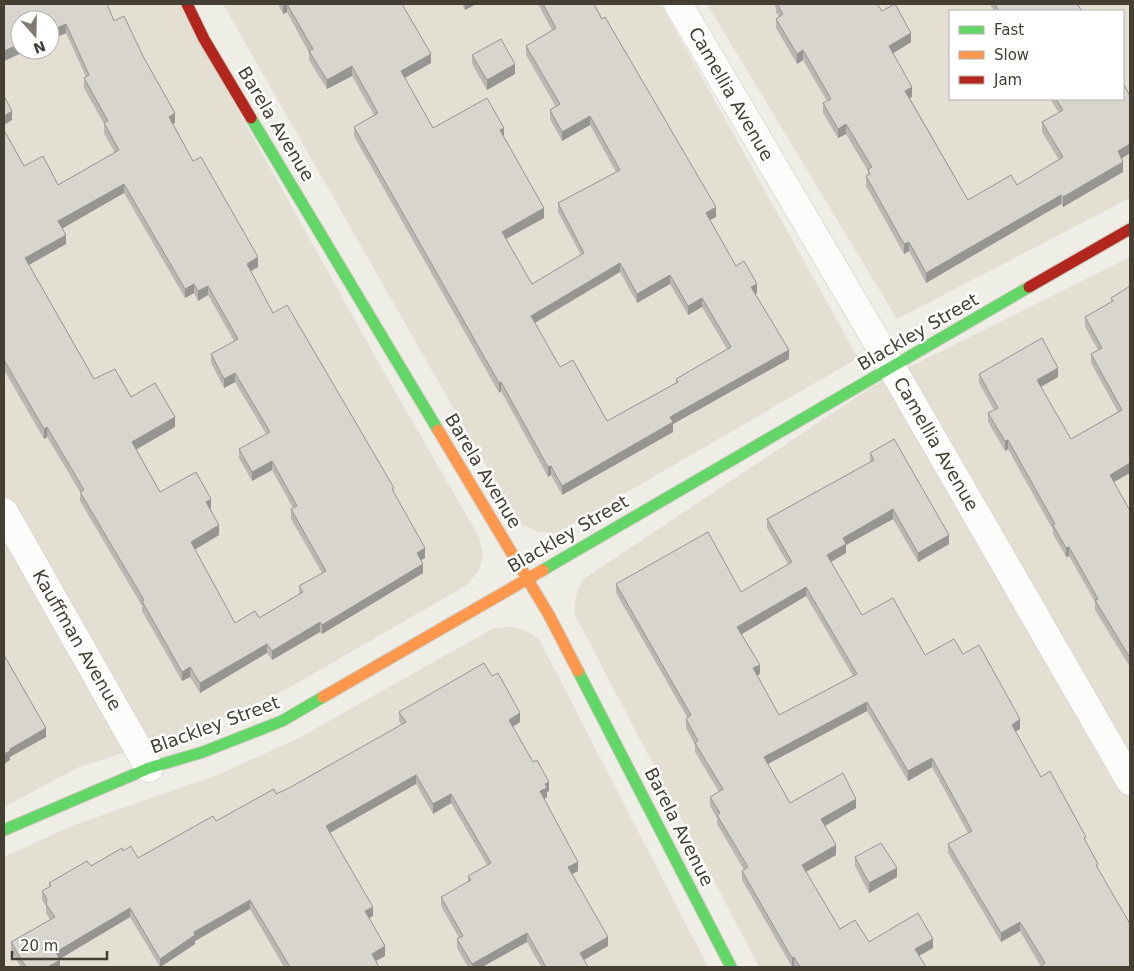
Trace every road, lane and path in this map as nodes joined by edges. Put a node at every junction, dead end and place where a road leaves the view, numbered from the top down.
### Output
1 (187, 4) edge
2 (678, 4) edge
3 (1130, 229) edge
4 (892, 367) junction
5 (4, 512) edge
6 (527, 578) junction
7 (149, 768) junction
8 (1130, 782) edge
9 (4, 830) edge
10 (732, 967) edge

1 - 6 street, Barela Avenue
2 - 4 street, Camellia Avenue
3 - 4 street, Blackley Street
4 - 6 street, Blackley Street
4 - 8 street, Camellia Avenue
5 - 7 street, Kauffman Avenue
6 - 7 street, Blackley Street
6 - 10 street, Barela Avenue
7 - 9 street, Blackley Street

